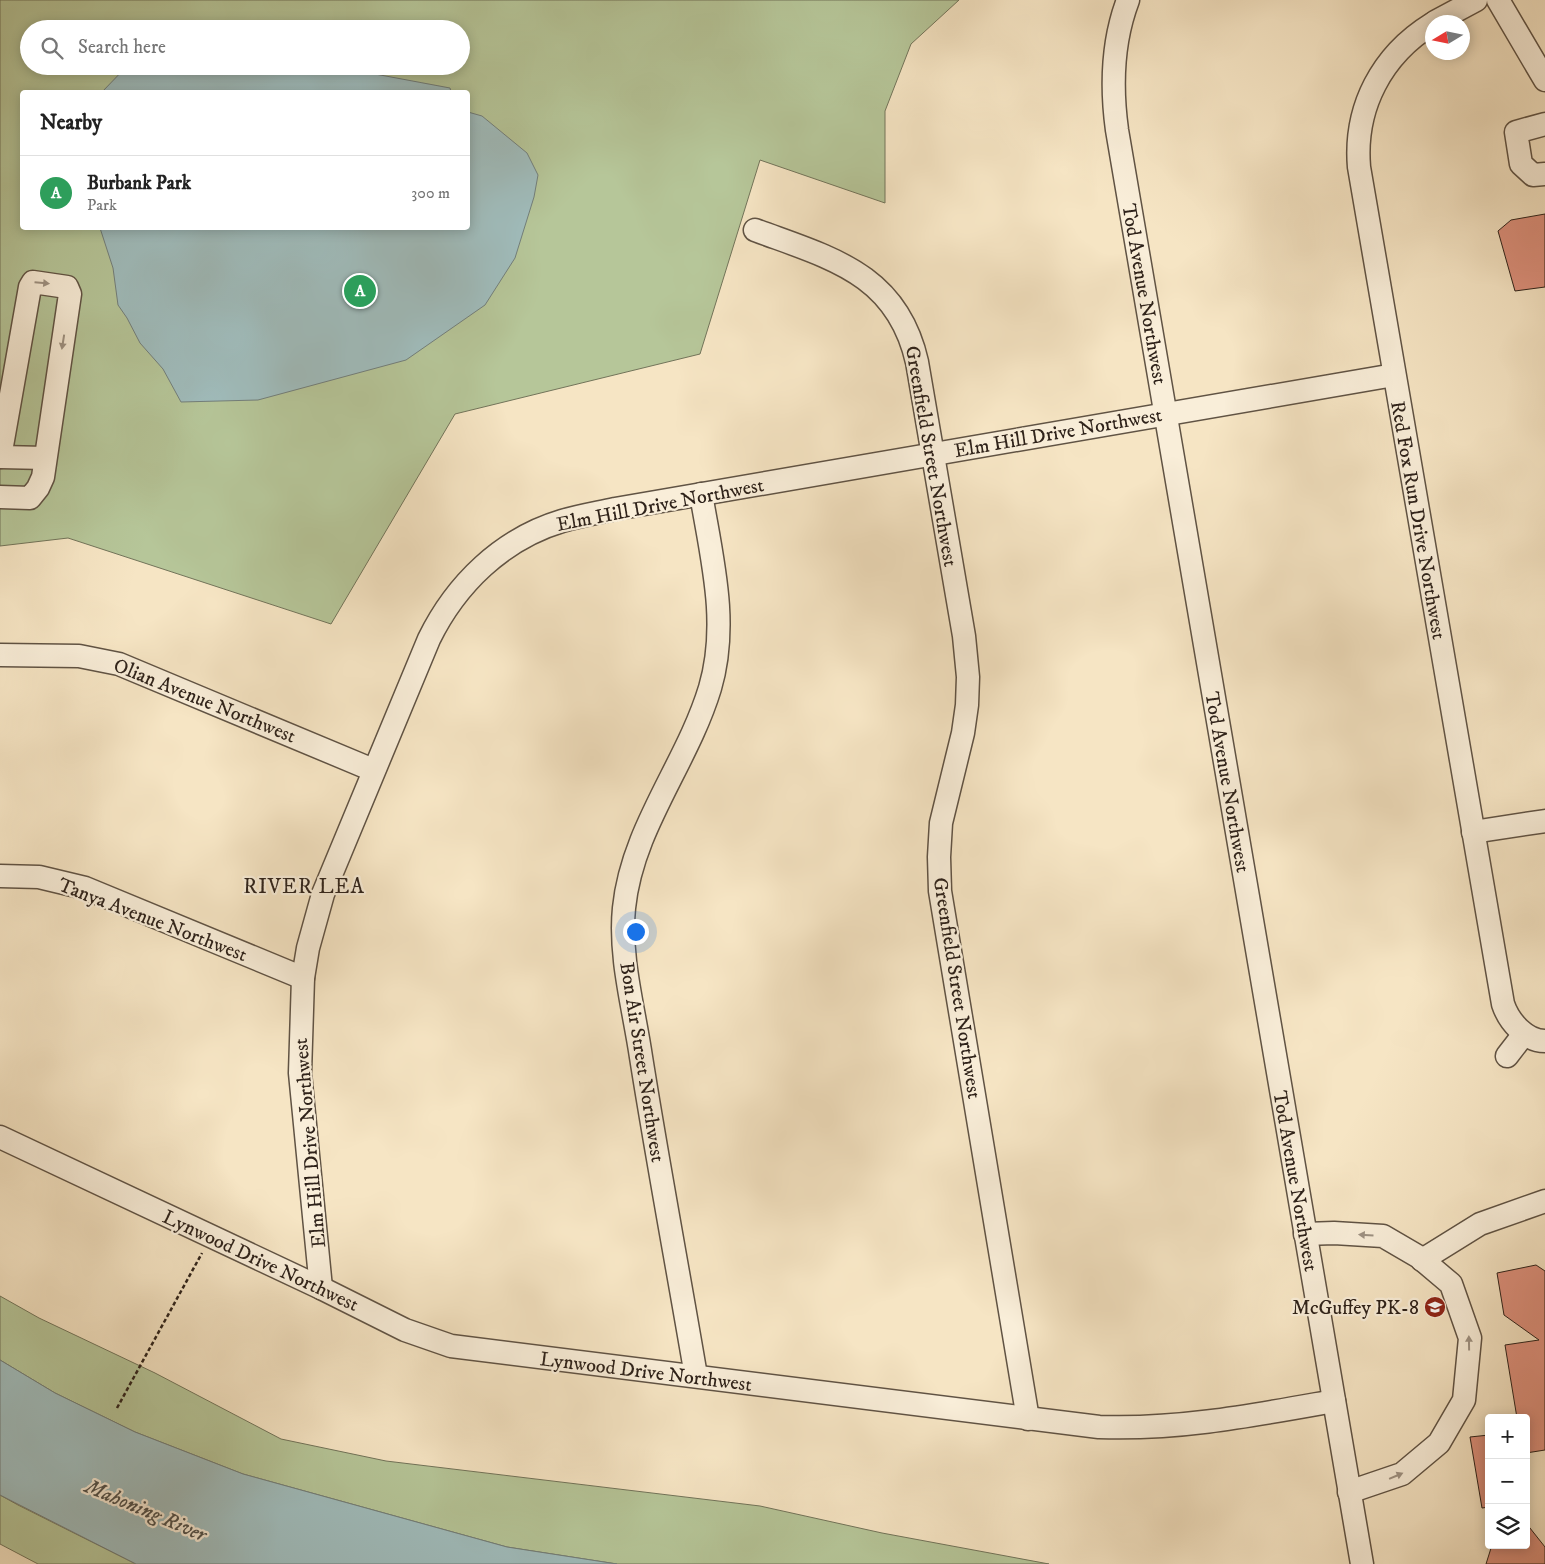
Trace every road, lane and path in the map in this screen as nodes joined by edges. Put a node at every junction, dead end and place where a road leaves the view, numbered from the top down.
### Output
1 (1128, 0) edge
2 (1476, 0) edge
3 (1498, 0) edge
4 (1449, 15) edge
5 (1425, 29) edge
6 (1545, 80) edge
7 (1545, 124) edge
8 (1545, 174) edge
9 (755, 230) dead end
10 (1394, 375) junction
11 (1165, 414) junction
12 (933, 454) junction
13 (1, 458) edge
14 (45, 458) junction
15 (701, 494) junction
16 (0, 497) edge
17 (0, 655) edge
18 (373, 770) junction
19 (1545, 820) edge
20 (1473, 832) junction
21 (0, 876) edge
22 (302, 978) junction
23 (1524, 1034) junction
24 (1545, 1041) edge
25 (1507, 1056) dead end
26 (0, 1137) edge
27 (1545, 1201) edge
28 (1305, 1234) junction
29 (211, 1236) junction
30 (1422, 1260) junction
31 (321, 1288) junction
32 (696, 1376) junction
33 (1334, 1401) junction
34 (117, 1408) dead end
35 (1028, 1419) junction
36 (1349, 1492) junction
37 (1362, 1564) edge

1 - 11 street, Tod Avenue Northwest
2 - 4 street, Red Fox Run Drive Northwest
3 - 6 street
5 - 10 street, Red Fox Run Drive Northwest
7 - 8 street
9 - 12 street, Greenfield Street Northwest
10 - 11 street, Elm Hill Drive Northwest
10 - 20 street, Red Fox Run Drive Northwest
11 - 12 street, Elm Hill Drive Northwest
11 - 28 street, Tod Avenue Northwest
12 - 15 street, Elm Hill Drive Northwest
12 - 35 street, Greenfield Street Northwest
13 - 14 street
13 -> 14 street
14 - 16 street
15 - 18 street, Elm Hill Drive Northwest
15 - 32 street, Bon Air Street Northwest
17 - 18 street, Olian Avenue Northwest
18 - 22 street, Elm Hill Drive Northwest
19 - 20 street
20 - 23 street, Red Fox Run Drive Northwest
21 - 22 street, Tanya Avenue Northwest
22 - 31 street, Elm Hill Drive Northwest
23 - 24 street
23 - 25 street
26 - 29 street, Lynwood Drive Northwest
27 - 30 street
30 -> 28 street
28 - 33 street, Tod Avenue Northwest
29 - 31 street, Lynwood Drive Northwest
29 - 34 path
36 -> 30 street
31 - 32 street, Lynwood Drive Northwest
32 - 35 street, Lynwood Drive Northwest
33 - 35 street, Lynwood Drive Northwest
33 - 36 street, Tod Avenue Northwest
36 - 37 street, Tod Avenue Northwest

